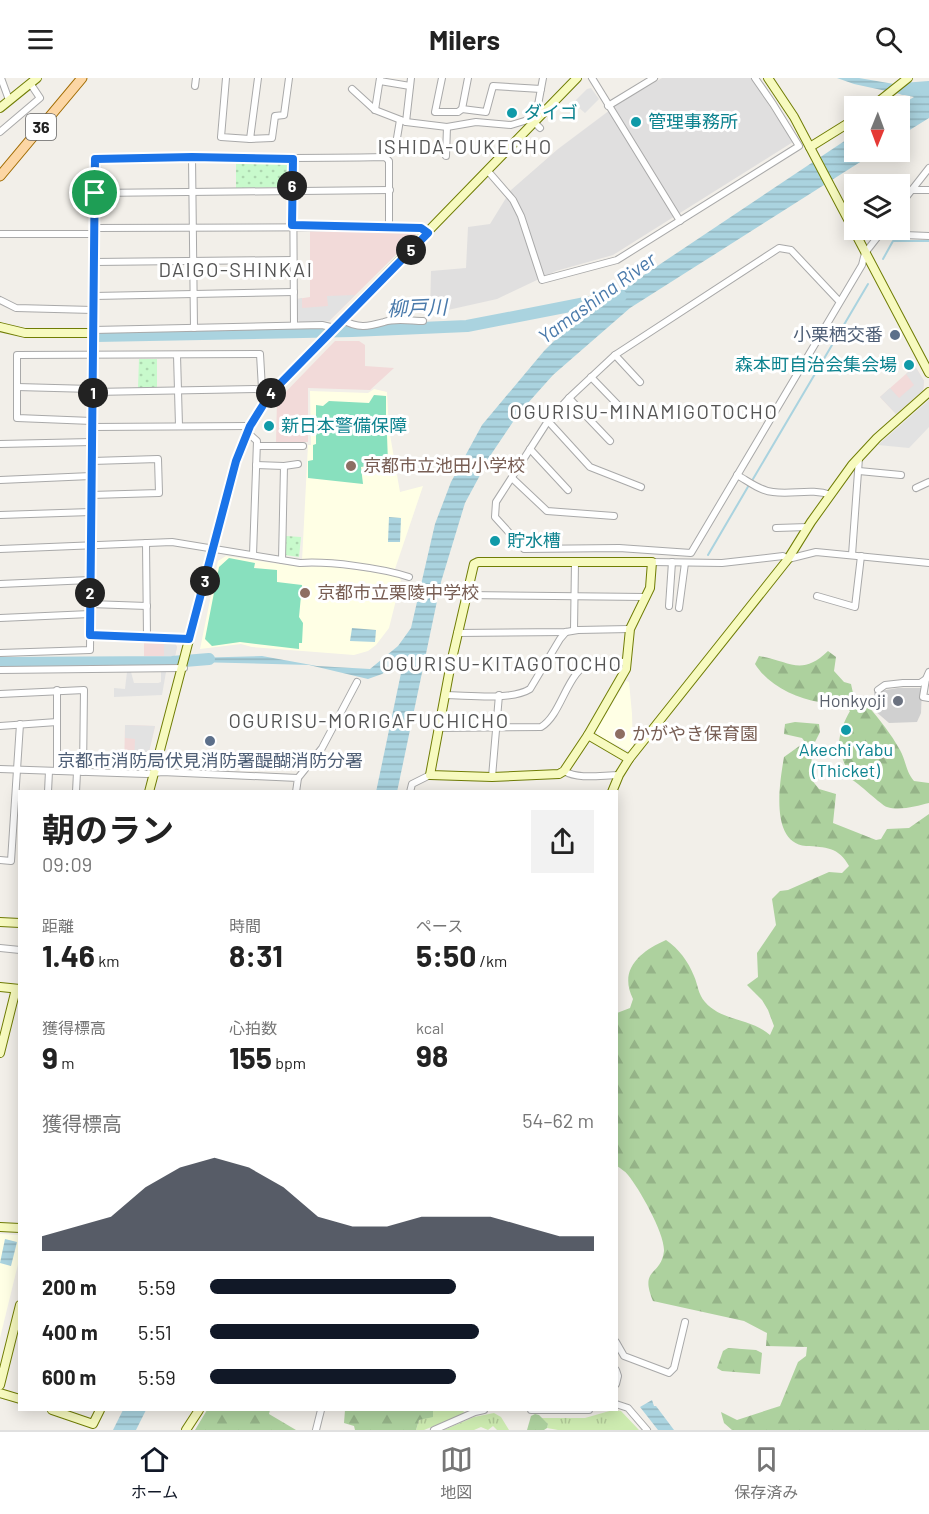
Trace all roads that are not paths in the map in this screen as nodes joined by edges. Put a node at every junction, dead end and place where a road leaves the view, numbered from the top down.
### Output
1 (1, 78) edge
2 (82, 78) edge
3 (196, 78) edge
4 (226, 78) edge
5 (258, 78) edge
6 (289, 78) edge
7 (411, 78) edge
8 (442, 78) edge
9 (468, 78) edge
10 (543, 78) edge
11 (577, 78) edge
12 (592, 78) edge
13 (654, 78) edge
14 (755, 78) edge
15 (768, 78) edge
16 (909, 78) edge
17 (380, 80) edge
18 (33, 81) edge
19 (195, 86) dead end
20 (410, 86) junction
21 (352, 89) dead end
22 (541, 89) junction
23 (887, 96) edge
24 (9, 100) junction
25 (608, 106) junction
26 (0, 108) edge
27 (462, 109) junction
28 (375, 111) junction
29 (403, 121) junction
30 (537, 125) junction
31 (844, 126) edge
32 (447, 127) junction
33 (0, 132) edge
34 (250, 139) junction
35 (810, 147) junction
36 (395, 150) dead end
37 (446, 156) dead end
38 (192, 157) junction
39 (293, 159) junction
40 (929, 168) edge
41 (487, 170) junction
42 (0, 176) edge
43 (390, 190) junction
44 (912, 190) junction
45 (929, 190) edge
46 (292, 191) junction
47 (192, 192) junction
48 (910, 192) edge
49 (95, 193) junction
50 (680, 221) junction
51 (292, 225) junction
52 (389, 226) junction
53 (193, 227) junction
54 (94, 231) junction
55 (428, 233) junction
56 (0, 234) edge
57 (910, 234) edge
58 (929, 236) edge
59 (876, 240) edge
60 (866, 253) junction
61 (293, 260) junction
62 (193, 261) junction
63 (94, 262) junction
64 (294, 292) junction
65 (194, 294) junction
66 (94, 296) junction
67 (0, 300) edge
68 (839, 301) junction
69 (93, 310) junction
70 (343, 320) junction
71 (423, 321) dead end
72 (294, 326) junction
73 (0, 327) edge
74 (194, 328) junction
75 (335, 328) junction
76 (93, 332) junction
77 (177, 355) junction
78 (93, 356) junction
79 (615, 356) junction
80 (929, 374) edge
81 (591, 377) junction
82 (640, 382) dead end
83 (17, 387) junction
84 (262, 389) junction
85 (92, 390) junction
86 (178, 390) junction
87 (929, 392) edge
88 (270, 394) junction
89 (569, 398) junction
90 (620, 407) dead end
91 (548, 421) junction
92 (92, 424) junction
93 (179, 426) junction
94 (249, 429) junction
95 (610, 441) dead end
96 (92, 442) junction
97 (0, 444) edge
98 (257, 446) junction
99 (303, 446) dead end
100 (530, 449) junction
101 (859, 457) junction
102 (92, 461) junction
103 (298, 464) dead end
104 (256, 465) junction
105 (284, 466) junction
106 (859, 471) junction
107 (738, 475) junction
108 (901, 475) dead end
109 (92, 477) junction
110 (512, 478) junction
111 (0, 480) edge
112 (929, 483) edge
113 (641, 487) dead end
114 (916, 488) dead end
115 (568, 490) dead end
116 (91, 495) junction
117 (831, 495) junction
118 (91, 512) junction
119 (0, 515) edge
120 (614, 516) dead end
121 (808, 527) junction
122 (776, 528) dead end
123 (146, 543) junction
124 (91, 545) junction
125 (0, 549) edge
126 (213, 549) junction
127 (253, 555) junction
128 (852, 555) junction
129 (861, 556) junction
130 (788, 559) junction
131 (282, 560) junction
132 (575, 562) junction
133 (652, 562) junction
134 (672, 562) junction
135 (685, 562) junction
136 (929, 563) edge
137 (409, 577) dead end
138 (90, 580) junction
139 (0, 584) edge
140 (467, 595) junction
141 (574, 596) junction
142 (818, 596) dead end
143 (645, 597) junction
144 (90, 604) junction
145 (147, 606) junction
146 (669, 606) dead end
147 (679, 608) dead end
148 (90, 614) junction
149 (0, 618) edge
150 (630, 629) junction
151 (574, 630) junction
152 (566, 632) junction
153 (457, 633) junction
154 (90, 635) junction
155 (147, 637) junction
156 (189, 639) junction
157 (0, 652) edge
158 (627, 662) junction
159 (182, 667) junction
160 (0, 670) edge
161 (929, 672) edge
162 (926, 679) junction
163 (357, 682) dead end
164 (57, 690) junction
165 (878, 690) dead end
166 (0, 694) edge
167 (445, 695) junction
168 (499, 695) junction
169 (929, 698) edge
170 (57, 722) junction
171 (20, 724) junction
172 (0, 726) edge
173 (438, 728) junction
174 (496, 728) junction
175 (588, 735) junction
176 (629, 759) junction
177 (0, 769) edge
178 (17, 770) junction
179 (53, 771) junction
180 (564, 771) junction
181 (80, 772) junction
182 (154, 773) junction
183 (430, 775) junction
184 (619, 775) junction
185 (492, 777) junction
186 (298, 778) junction
187 (48, 790) edge
188 (76, 790) edge
189 (150, 790) edge
190 (296, 790) edge
191 (410, 790) edge
192 (613, 790) edge
193 (11, 856) junction
194 (18, 857) edge
195 (0, 860) edge
196 (0, 922) edge
197 (18, 923) edge
198 (0, 948) edge
199 (18, 950) edge
200 (0, 987) edge
201 (18, 989) edge
202 (0, 1053) edge
203 (0, 1227) edge
204 (18, 1228) edge
205 (18, 1313) edge
206 (685, 1322) dead end
207 (618, 1345) edge
208 (0, 1385) edge
209 (0, 1392) edge
210 (18, 1398) edge
211 (618, 1405) edge
212 (55, 1411) edge
213 (100, 1411) edge
214 (198, 1411) edge
215 (321, 1411) edge
216 (480, 1411) edge
217 (186, 1430) edge
218 (316, 1430) edge
219 (434, 1430) edge
220 (647, 1430) edge

1 - 24 street
2 - 42 main road, 36
3 - 19 street
4 - 34 street
5 - 34 street
6 - 34 street
7 - 20 street
8 - 27 street
9 - 27 street
10 - 22 street
11 - 30 street
12 - 25 street
13 - 25 street
14 - 50 street
15 - 35 street
16 - 23 street
17 - 20 street
17 - 28 street
18 - 24 street
18 - 33 street
20 - 29 street
21 - 28 street
22 - 27 street
22 - 30 street
24 - 26 street
25 - 50 street
28 - 29 street
29 - 32 street
29 - 36 street
30 - 32 street
30 - 41 street
31 - 35 street
32 - 37 street
35 - 60 street
38 - 39 street
38 - 47 street
38 - 49 street
39 - 43 street
39 - 46 street
40 - 44 street
41 - 50 street
41 - 55 street
43 - 46 street
43 - 52 street
44 - 45 street
44 - 48 street
46 - 47 street
46 - 51 street
47 - 49 street
47 - 53 street
49 - 54 street
51 - 52 street
51 - 53 street
51 - 61 street
52 - 55 street
53 - 54 street
53 - 62 street
54 - 56 street
54 - 63 street
55 - 70 street
57 - 58 street
59 - 60 street
60 - 68 street
60 - 80 street
61 - 62 street
61 - 64 street
62 - 63 street
62 - 65 street
63 - 66 street
64 - 65 street
64 - 72 street
65 - 66 street
65 - 74 street
66 - 69 street
67 - 69 street
68 - 79 street
68 - 107 street
69 - 76 street
70 - 71 street
70 - 75 street
72 - 74 street
72 - 75 street
73 - 76 street
74 - 76 street
75 - 88 street
76 - 78 street
77 - 78 street
77 - 84 street
77 - 86 street
78 - 83 street
78 - 85 street
79 - 81 street
79 - 82 street
81 - 89 street
81 - 90 street
83 - 85 street
83 - 92 street
84 - 86 street
84 - 88 street
85 - 86 street
85 - 92 street
86 - 93 street
87 - 101 street
88 - 94 street
89 - 91 street
89 - 95 street
91 - 100 street
91 - 113 street
92 - 93 street
92 - 96 street
93 - 94 street
94 - 98 street
94 - 126 street
96 - 97 street
96 - 102 street
98 - 99 street
98 - 104 street
100 - 110 street
100 - 115 street
101 - 106 street
101 - 117 street
102 - 109 street
102 - 116 street
103 - 105 street
104 - 105 street
104 - 127 street
105 - 131 street
106 - 108 street
106 - 128 street
107 - 110 street
107 - 117 street
109 - 111 street
109 - 116 street
110 - 120 street
112 - 114 street
116 - 118 street
117 - 121 street
118 - 119 street
118 - 124 street
121 - 122 street
121 - 130 street
123 - 124 street
123 - 126 street
123 - 145 street
124 - 125 street
124 - 138 street
126 - 127 street
126 - 156 street
127 - 131 street
128 - 129 street
128 - 130 street
129 - 136 street
129 - 142 street
130 - 135 street
130 - 176 street
131 - 137 street
132 - 133 street
132 - 140 street
132 - 141 street
133 - 134 street
133 - 143 street
134 - 135 street
134 - 146 street
135 - 147 street
138 - 139 street
138 - 144 street
140 - 141 street
140 - 153 street
141 - 143 street
141 - 151 street
143 - 150 street
144 - 145 street
144 - 148 street
145 - 155 street
148 - 149 street
148 - 154 street
150 - 151 street
150 - 158 street
151 - 152 street
152 - 153 street
152 - 168 street
153 - 167 street
154 - 155 street
154 - 157 street
155 - 156 street
156 - 159 street
158 - 174 street
158 - 175 street
159 - 160 street
159 - 182 street
161 - 162 street
162 - 165 street
162 - 169 street
163 - 186 street
164 - 166 street
164 - 170 street
164 - 181 street
167 - 168 street
167 - 173 street
168 - 174 street
170 - 171 street
170 - 179 street
171 - 172 street
171 - 178 street
173 - 174 street
173 - 183 street
174 - 185 street
175 - 176 street
175 - 180 street
176 - 184 street
177 - 178 street
178 - 179 street
178 - 193 street
179 - 181 street
179 - 187 street
180 - 184 street
180 - 185 street
181 - 182 street
181 - 188 street
182 - 186 street
182 - 189 street
183 - 185 street
183 - 191 street
184 - 192 street
186 - 190 street
193 - 194 street
193 - 195 street
196 - 197 street
198 - 199 street
200 - 201 street
201 - 202 street
203 - 204 street
205 - 208 street
206 - 207 street
209 - 210 street
211 - 220 street
212 - 213 street
214 - 217 street
215 - 218 street
216 - 219 street

